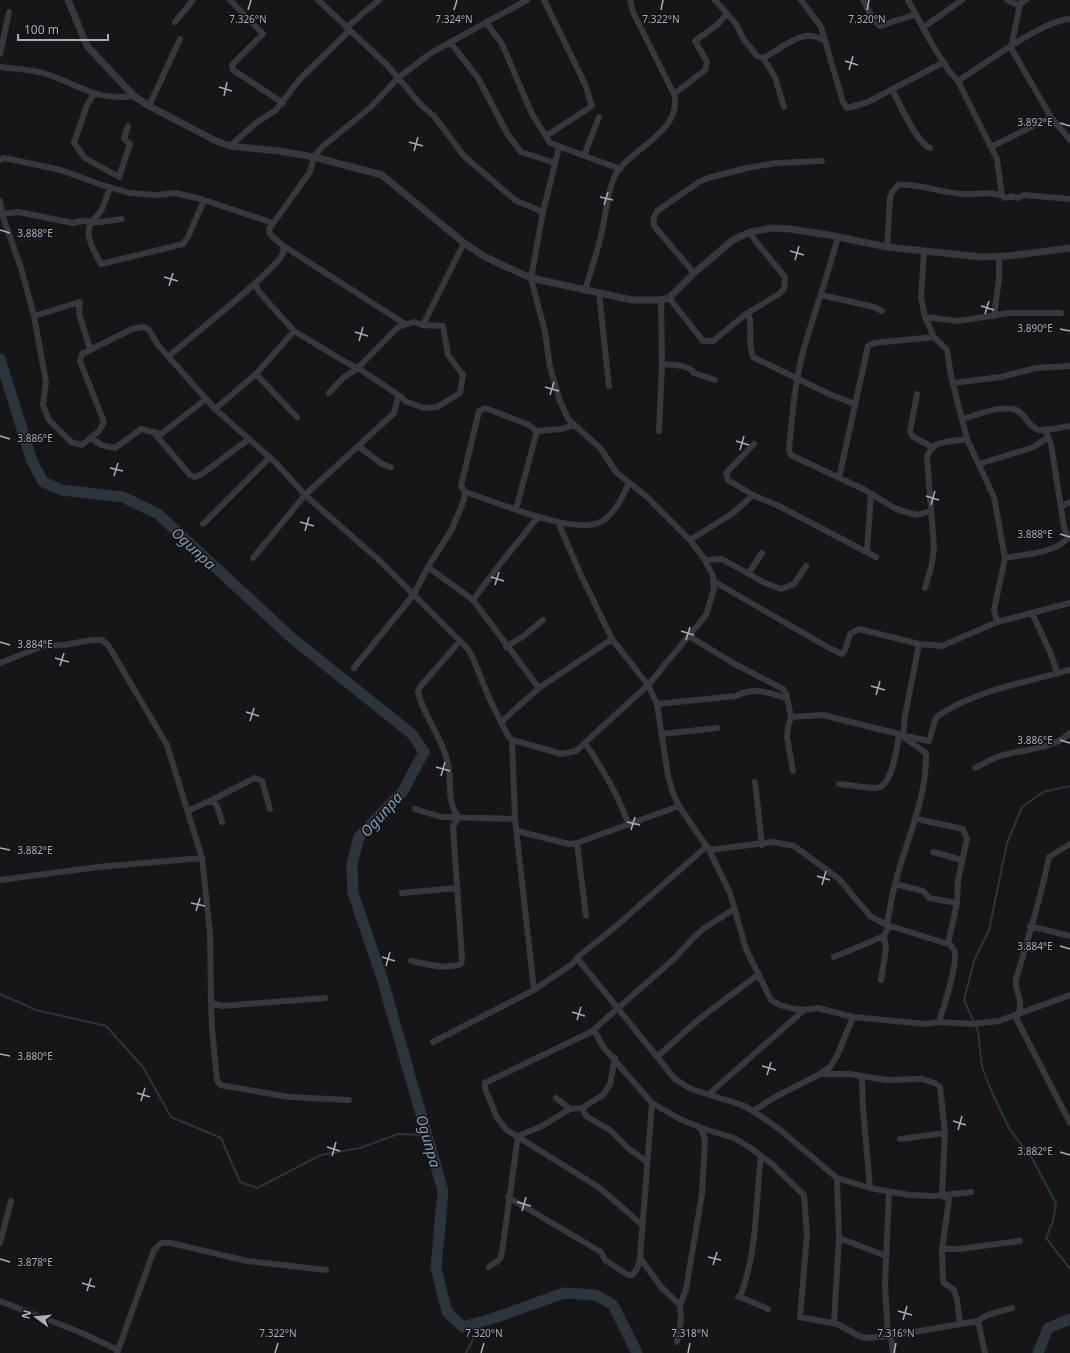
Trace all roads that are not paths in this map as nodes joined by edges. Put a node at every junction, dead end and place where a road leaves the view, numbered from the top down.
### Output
1 (68, 0) edge
2 (193, 0) edge
3 (230, 0) edge
4 (318, 0) edge
5 (379, 0) edge
6 (544, 0) edge
7 (630, 0) edge
8 (716, 0) edge
9 (801, 0) edge
10 (863, 0) edge
11 (908, 0) edge
12 (962, 0) edge
13 (1007, 0) edge
14 (1026, 0) edge
15 (523, 1) edge
16 (1020, 4) junction
17 (9, 12) dead end
18 (728, 14) junction
19 (916, 14) junction
20 (1070, 19) edge
21 (175, 22) dead end
22 (486, 22) junction
23 (924, 27) junction
24 (349, 28) junction
25 (821, 28) junction
26 (811, 36) junction
27 (180, 39) dead end
28 (826, 41) junction
29 (450, 42) junction
30 (1011, 48) junction
31 (0, 54) edge
32 (763, 58) junction
33 (944, 62) junction
34 (0, 67) edge
35 (398, 78) junction
36 (958, 81) junction
37 (892, 89) junction
38 (94, 94) junction
39 (674, 94) junction
40 (134, 96) junction
41 (282, 103) junction
42 (149, 106) junction
43 (784, 107) dead end
44 (599, 117) dead end
45 (1051, 117) junction
46 (128, 126) dead end
47 (546, 136) junction
48 (1070, 140) edge
49 (230, 146) junction
50 (559, 147) junction
51 (930, 148) dead end
52 (991, 148) junction
53 (584, 156) junction
54 (314, 157) junction
55 (0, 160) edge
56 (822, 160) dead end
57 (555, 162) junction
58 (620, 169) junction
59 (110, 187) junction
60 (1002, 196) junction
61 (1070, 199) edge
62 (204, 200) junction
63 (0, 201) edge
64 (543, 212) junction
65 (2, 214) junction
66 (122, 219) dead end
67 (92, 222) junction
68 (273, 223) junction
69 (750, 232) junction
70 (838, 237) junction
71 (464, 243) junction
72 (282, 245) junction
73 (887, 247) junction
74 (1070, 248) edge
75 (924, 252) junction
76 (999, 256) junction
77 (694, 273) junction
78 (531, 278) junction
79 (255, 283) junction
80 (585, 291) junction
81 (599, 294) junction
82 (821, 295) junction
83 (665, 299) junction
84 (882, 311) dead end
85 (746, 314) junction
86 (1061, 314) dead end
87 (34, 316) junction
88 (994, 316) junction
89 (925, 317) junction
90 (405, 324) junction
91 (423, 325) junction
92 (294, 331) junction
93 (934, 337) junction
94 (90, 349) junction
95 (169, 356) junction
96 (662, 364) junction
97 (1070, 366) edge
98 (358, 368) junction
99 (256, 374) junction
100 (798, 378) junction
101 (715, 380) dead end
102 (953, 383) junction
103 (609, 386) dead end
104 (329, 393) dead end
105 (917, 394) dead end
106 (398, 398) junction
107 (206, 399) junction
108 (855, 404) junction
109 (215, 409) junction
110 (297, 417) dead end
111 (962, 419) junction
112 (574, 425) junction
113 (1070, 426) edge
114 (1045, 429) junction
115 (659, 431) dead end
116 (537, 432) junction
117 (155, 434) junction
118 (91, 438) junction
119 (1048, 438) junction
120 (249, 439) junction
121 (967, 439) junction
122 (754, 444) dead end
123 (358, 446) junction
124 (932, 447) junction
125 (270, 457) junction
126 (979, 464) junction
127 (390, 467) dead end
128 (839, 478) junction
129 (629, 483) junction
130 (465, 492) junction
131 (871, 493) junction
132 (305, 495) junction
133 (753, 495) junction
134 (1070, 502) edge
135 (1062, 506) junction
136 (516, 508) junction
137 (930, 511) junction
138 (538, 517) junction
139 (558, 522) junction
140 (203, 524) dead end
141 (1069, 538) edge
142 (690, 540) junction
143 (866, 552) junction
144 (762, 553) dead end
145 (876, 557) dead end
146 (253, 558) dead end
147 (1005, 558) junction
148 (705, 560) junction
149 (806, 566) dead end
150 (428, 567) junction
151 (748, 574) junction
152 (713, 581) junction
153 (925, 588) dead end
154 (414, 594) junction
155 (473, 600) junction
156 (1070, 603) edge
157 (1032, 613) junction
158 (543, 620) dead end
159 (997, 622) junction
160 (688, 636) junction
161 (612, 639) junction
162 (460, 641) junction
163 (919, 644) junction
164 (506, 647) junction
165 (0, 663) edge
166 (354, 668) dead end
167 (1070, 670) edge
168 (1057, 672) junction
169 (648, 685) junction
170 (539, 688) junction
171 (787, 698) junction
172 (656, 704) junction
173 (791, 717) junction
174 (501, 722) junction
175 (717, 728) dead end
176 (1070, 733) edge
177 (662, 734) junction
178 (901, 735) junction
179 (512, 740) junction
180 (929, 741) junction
181 (585, 743) junction
182 (926, 753) junction
183 (974, 768) dead end
184 (793, 771) dead end
185 (755, 782) dead end
186 (839, 784) dead end
187 (210, 802) junction
188 (679, 806) junction
189 (270, 808) dead end
190 (415, 809) dead end
191 (188, 811) junction
192 (459, 817) junction
193 (917, 818) junction
194 (514, 819) junction
195 (222, 822) dead end
196 (629, 825) junction
197 (517, 831) junction
198 (577, 843) junction
199 (1070, 844) edge
200 (762, 845) junction
201 (708, 848) junction
202 (933, 852) dead end
203 (202, 858) junction
204 (962, 860) junction
205 (0, 880) edge
206 (895, 884) junction
207 (457, 888) junction
208 (402, 892) dead end
209 (957, 903) junction
210 (734, 909) junction
211 (586, 916) dead end
212 (888, 926) junction
213 (1030, 926) junction
214 (884, 936) junction
215 (1070, 936) edge
216 (948, 944) junction
217 (834, 957) dead end
218 (577, 958) junction
219 (411, 962) dead end
220 (759, 974) junction
221 (881, 980) dead end
222 (534, 990) junction
223 (1070, 995) edge
224 (325, 998) dead end
225 (211, 1003) junction
226 (619, 1008) junction
227 (804, 1010) junction
228 (1016, 1015) junction
229 (852, 1017) junction
230 (939, 1022) junction
231 (594, 1030) junction
232 (433, 1042) dead end
233 (658, 1056) junction
234 (615, 1058) junction
235 (830, 1067) junction
236 (820, 1074) junction
237 (833, 1074) junction
238 (860, 1077) junction
239 (709, 1094) junction
240 (556, 1098) dead end
241 (350, 1100) dead end
242 (652, 1103) junction
243 (582, 1108) junction
244 (570, 1109) junction
245 (753, 1111) junction
246 (1070, 1122) edge
247 (701, 1128) junction
248 (945, 1133) junction
249 (518, 1136) junction
250 (900, 1138) dead end
251 (761, 1156) junction
252 (646, 1161) junction
253 (837, 1178) junction
254 (870, 1188) junction
255 (889, 1192) junction
256 (971, 1192) dead end
257 (942, 1195) junction
258 (508, 1196) junction
259 (11, 1201) dead end
260 (641, 1224) junction
261 (839, 1238) junction
262 (1020, 1241) dead end
263 (0, 1243) edge
264 (942, 1249) junction
265 (886, 1256) junction
266 (640, 1258) junction
267 (490, 1267) dead end
268 (326, 1270) dead end
269 (0, 1301) edge
270 (680, 1305) junction
271 (1012, 1308) dead end
272 (768, 1309) dead end
273 (978, 1321) junction
274 (834, 1323) junction
275 (960, 1324) junction
276 (889, 1336) junction
277 (677, 1342) dead end
278 (118, 1352) edge
279 (894, 1353) edge
280 (985, 1353) edge

1 - 40 street
2 - 21 street
3 - 41 street
4 - 24 street
5 - 24 street
6 - 47 street
7 - 39 street
8 - 18 street
9 - 25 street
10 - 19 street
11 - 19 street
12 - 23 street
13 - 16 street
14 - 16 street
15 - 22 street
16 - 30 street
17 - 31 street
18 - 32 street
18 - 39 street
19 - 23 street
20 - 30 street
22 - 29 street
22 - 47 street
23 - 33 street
24 - 35 street
24 - 41 street
25 - 26 street
25 - 28 street
26 - 28 street
26 - 32 street
27 - 42 street
28 - 37 street
29 - 35 street
29 - 57 street
30 - 36 street
30 - 45 street
32 - 43 street
33 - 36 street
33 - 37 street
34 - 38 street
35 - 54 street
35 - 64 street
36 - 52 street
37 - 51 street
38 - 40 street
38 - 46 street
39 - 58 street
40 - 42 street
41 - 49 street
42 - 49 street
44 - 53 street
45 - 48 street
45 - 52 street
47 - 50 street
49 - 54 street
50 - 53 street
50 - 57 street
52 - 60 street
53 - 58 street
54 - 68 street
54 - 71 street
55 - 59 street
56 - 77 street
57 - 64 street
58 - 80 street
59 - 62 street
59 - 67 street
60 - 61 street
60 - 73 street
62 - 67 street
62 - 68 street
63 - 65 street
64 - 78 street
65 - 67 street
65 - 87 street
66 - 67 street
68 - 72 street
69 - 70 street
69 - 77 street
69 - 85 street
70 - 73 street
70 - 82 street
71 - 78 street
71 - 91 street
72 - 79 street
72 - 90 street
73 - 75 street
74 - 76 street
75 - 76 street
75 - 89 street
76 - 88 street
77 - 83 street
78 - 80 street
78 - 112 street
79 - 92 street
79 - 95 street
80 - 81 street
81 - 83 street
81 - 103 street
82 - 84 street
82 - 100 street
83 - 85 street
83 - 96 street
85 - 100 street
86 - 88 street
87 - 94 street
87 - 118 street
88 - 89 street
89 - 93 street
90 - 91 street
90 - 98 street
91 - 106 street
92 - 98 street
92 - 99 street
93 - 102 street
93 - 108 street
94 - 95 street
94 - 118 street
95 - 107 street
96 - 101 street
96 - 115 street
97 - 102 street
98 - 104 street
98 - 106 street
99 - 109 street
99 - 110 street
100 - 108 street
100 - 128 street
102 - 111 street
105 - 124 street
106 - 123 street
107 - 109 street
107 - 117 street
108 - 128 street
109 - 120 street
111 - 114 street
111 - 121 street
112 - 116 street
112 - 129 street
113 - 114 street
114 - 119 street
116 - 130 street
116 - 136 street
117 - 118 street
117 - 120 street
119 - 126 street
119 - 135 street
120 - 125 street
121 - 124 street
121 - 126 street
122 - 133 street
123 - 127 street
123 - 132 street
124 - 137 street
125 - 132 street
125 - 140 street
126 - 147 street
128 - 131 street
129 - 139 street
129 - 142 street
130 - 136 street
130 - 150 street
131 - 137 street
131 - 143 street
132 - 146 street
132 - 154 street
133 - 142 street
133 - 143 street
134 - 135 street
135 - 141 street
136 - 138 street
137 - 153 street
138 - 139 street
138 - 155 street
139 - 161 street
141 - 147 street
142 - 148 street
143 - 145 street
144 - 151 street
147 - 159 street
148 - 151 street
148 - 152 street
149 - 151 street
150 - 154 street
150 - 155 street
152 - 160 street
152 - 163 street
154 - 162 street
154 - 166 street
155 - 164 street
156 - 157 street
157 - 159 street
157 - 168 street
158 - 164 street
159 - 163 street
160 - 169 street
160 - 171 street
161 - 169 street
161 - 170 street
162 - 174 street
162 - 192 street
163 - 178 street
164 - 170 street
165 - 191 street
167 - 168 street
168 - 180 street
169 - 172 street
169 - 181 street
170 - 174 street
171 - 172 street
171 - 173 street
172 - 177 street
173 - 178 street
173 - 184 street
174 - 179 street
175 - 177 street
176 - 183 street
177 - 188 street
178 - 180 street
178 - 182 street
178 - 186 street
179 - 181 street
179 - 194 street
180 - 182 street
181 - 196 street
182 - 193 street
185 - 200 street
187 - 189 street
187 - 191 street
187 - 195 street
188 - 196 street
188 - 201 street
190 - 192 street
191 - 203 street
192 - 194 street
192 - 207 street
193 - 204 street
193 - 206 street
194 - 197 street
196 - 198 street
197 - 198 street
197 - 222 street
198 - 211 street
199 - 213 street
200 - 201 street
200 - 212 street
201 - 210 street
201 - 218 street
202 - 204 street
203 - 205 street
203 - 225 street
204 - 209 street
206 - 209 street
206 - 212 street
207 - 208 street
207 - 219 street
209 - 216 street
210 - 220 street
210 - 226 street
212 - 214 street
212 - 216 street
213 - 215 street
213 - 228 street
214 - 217 street
214 - 221 street
216 - 230 street
218 - 222 street
218 - 226 street
220 - 227 street
220 - 233 street
222 - 232 street
223 - 228 street
224 - 225 street
225 - 241 street
226 - 231 street
226 - 233 street
227 - 229 street
227 - 239 street
228 - 230 street
228 - 246 street
229 - 230 street
229 - 235 street
231 - 234 street
231 - 249 street
233 - 239 street
234 - 242 street
234 - 243 street
235 - 236 street
235 - 237 street
236 - 237 street
236 - 245 street
237 - 238 street
238 - 248 street
238 - 254 street
239 - 245 street
240 - 244 street
242 - 247 street
242 - 252 street
243 - 244 street
243 - 252 street
244 - 249 street
245 - 253 street
247 - 251 street
247 - 270 street
248 - 250 street
248 - 257 street
249 - 258 street
249 - 260 street
251 - 272 street
251 - 274 street
252 - 260 street
253 - 254 street
253 - 261 street
254 - 255 street
255 - 257 street
255 - 265 street
256 - 257 street
257 - 264 street
258 - 266 street
258 - 267 street
259 - 263 street
260 - 266 street
261 - 265 street
261 - 274 street
262 - 264 street
264 - 275 street
265 - 276 street
266 - 270 street
268 - 278 street
269 - 278 street
270 - 277 street
271 - 273 street
273 - 275 street
273 - 280 street
274 - 276 street
275 - 276 street
276 - 279 street

